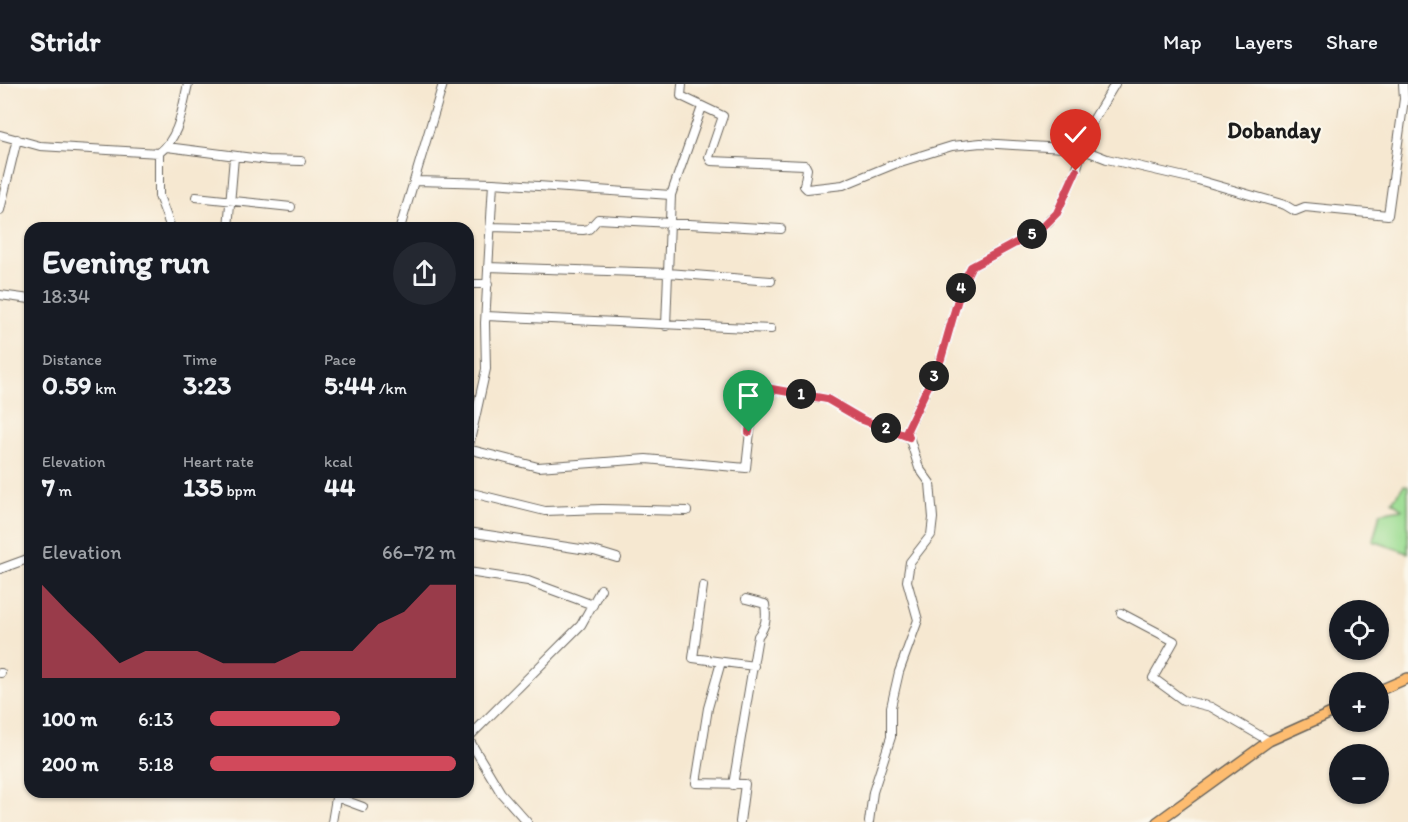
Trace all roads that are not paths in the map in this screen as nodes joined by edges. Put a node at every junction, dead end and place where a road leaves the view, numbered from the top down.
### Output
1 (188, 84) edge
2 (443, 84) edge
3 (682, 84) edge
4 (1115, 84) edge
5 (1403, 84) edge
6 (702, 107) junction
7 (0, 135) edge
8 (17, 140) junction
9 (166, 147) junction
10 (1081, 149) junction
11 (159, 153) junction
12 (234, 157) junction
13 (301, 161) dead end
14 (416, 181) junction
15 (493, 183) junction
16 (670, 195) junction
17 (196, 197) dead end
18 (230, 201) junction
19 (291, 207) dead end
20 (0, 210) edge
21 (169, 222) edge
22 (228, 222) edge
23 (402, 222) edge
24 (670, 223) junction
25 (490, 227) junction
26 (781, 229) dead end
27 (488, 267) junction
28 (668, 273) junction
29 (771, 281) dead end
30 (474, 284) edge
31 (488, 284) junction
32 (0, 295) edge
33 (24, 298) edge
34 (486, 316) junction
35 (666, 326) junction
36 (771, 329) dead end
37 (474, 423) edge
38 (909, 437) junction
39 (474, 451) edge
40 (474, 494) edge
41 (687, 511) dead end
42 (474, 533) edge
43 (618, 558) dead end
44 (24, 560) edge
45 (0, 569) edge
46 (474, 573) edge
47 (703, 586) dead end
48 (601, 589) dead end
49 (747, 599) dead end
50 (593, 605) junction
51 (1121, 613) dead end
52 (721, 662) junction
53 (754, 666) junction
54 (1408, 678) edge
55 (1389, 686) edge
56 (1329, 714) edge
57 (474, 732) edge
58 (1269, 741) junction
59 (474, 748) edge
60 (733, 785) junction
61 (335, 798) edge
62 (344, 798) edge
63 (363, 807) dead end
64 (332, 822) edge
65 (527, 822) edge
66 (741, 822) edge
67 (869, 822) edge
68 (1157, 822) edge

1 - 9 street
2 - 14 street
3 - 6 street
4 - 10 street
5 - 10 street
6 - 10 street
6 - 16 street
7 - 8 street
8 - 11 street
8 - 20 street
9 - 11 street
9 - 12 street
10 - 38 street
11 - 21 street
12 - 13 street
12 - 18 street
14 - 15 street
14 - 23 street
15 - 16 street
15 - 25 street
16 - 24 street
17 - 18 street
18 - 19 street
18 - 22 street
24 - 25 street
24 - 26 street
24 - 28 street
25 - 27 street
27 - 28 street
27 - 31 street
28 - 29 street
28 - 35 street
30 - 31 street
31 - 34 street
32 - 33 street
34 - 35 street
34 - 37 street
35 - 36 street
38 - 39 street
38 - 67 street
40 - 41 street
42 - 43 street
44 - 45 street
46 - 50 street
47 - 52 street
48 - 50 street
49 - 53 street
50 - 57 street
51 - 58 street
52 - 53 street
52 - 60 street
53 - 60 street
54 - 55 main road
56 - 58 main road
58 - 68 main road
59 - 65 street
60 - 66 street
61 - 64 street
62 - 63 street

